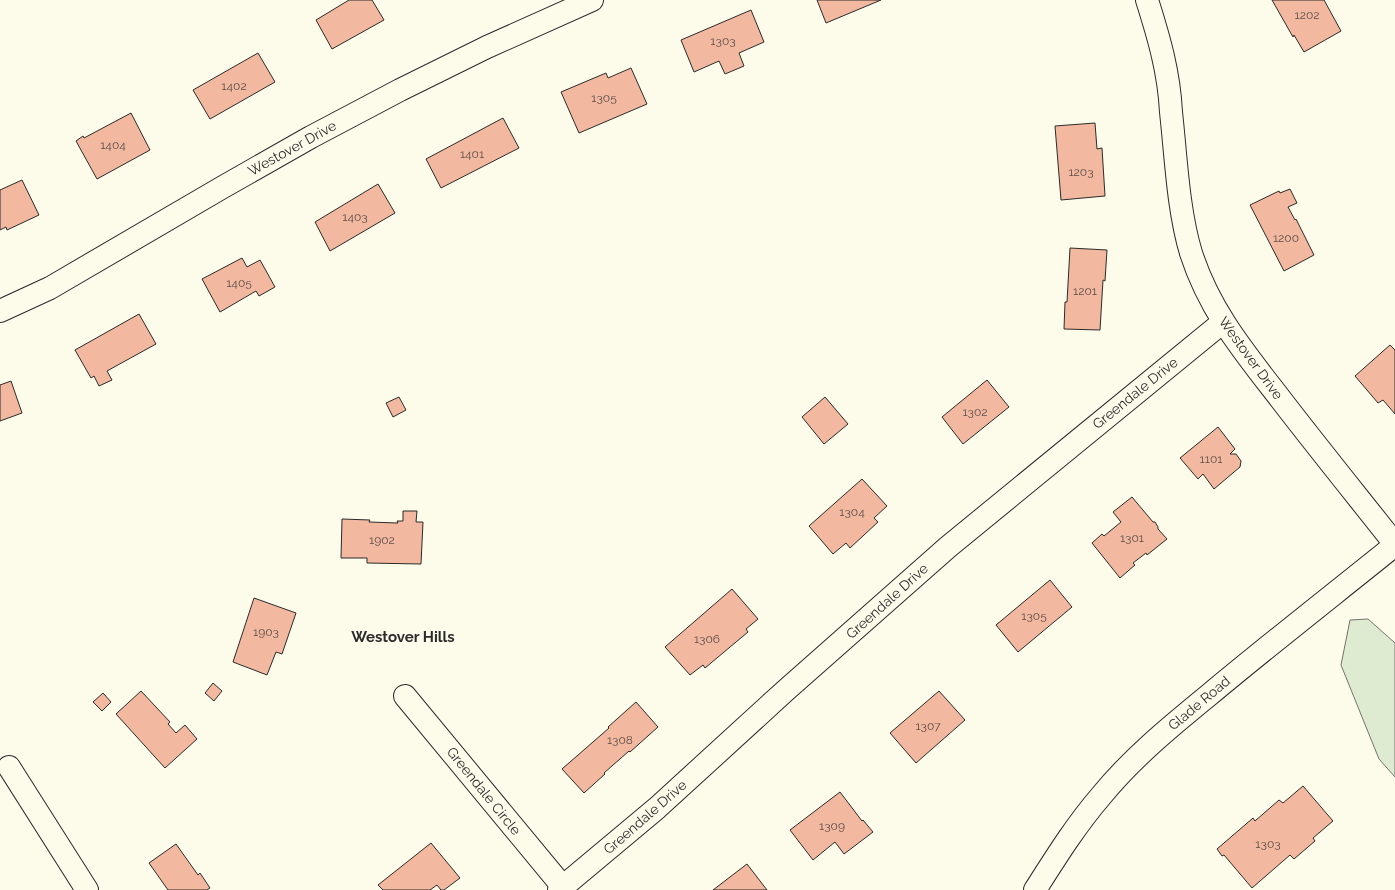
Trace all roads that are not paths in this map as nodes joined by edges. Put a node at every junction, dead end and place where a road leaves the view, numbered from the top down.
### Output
1 (592, 0) edge
2 (1147, 0) edge
3 (0, 311) edge
4 (1223, 322) junction
5 (1395, 545) edge
6 (405, 696) dead end
7 (9, 767) dead end
8 (561, 889) edge
9 (87, 890) edge
10 (1035, 890) edge

1 - 3 street, Westover Drive
2 - 4 street, Westover Drive
4 - 5 street, Westover Drive
4 - 8 street, Greendale Drive
5 - 10 street, Glade Road
6 - 8 street, Greendale Circle
7 - 9 street

